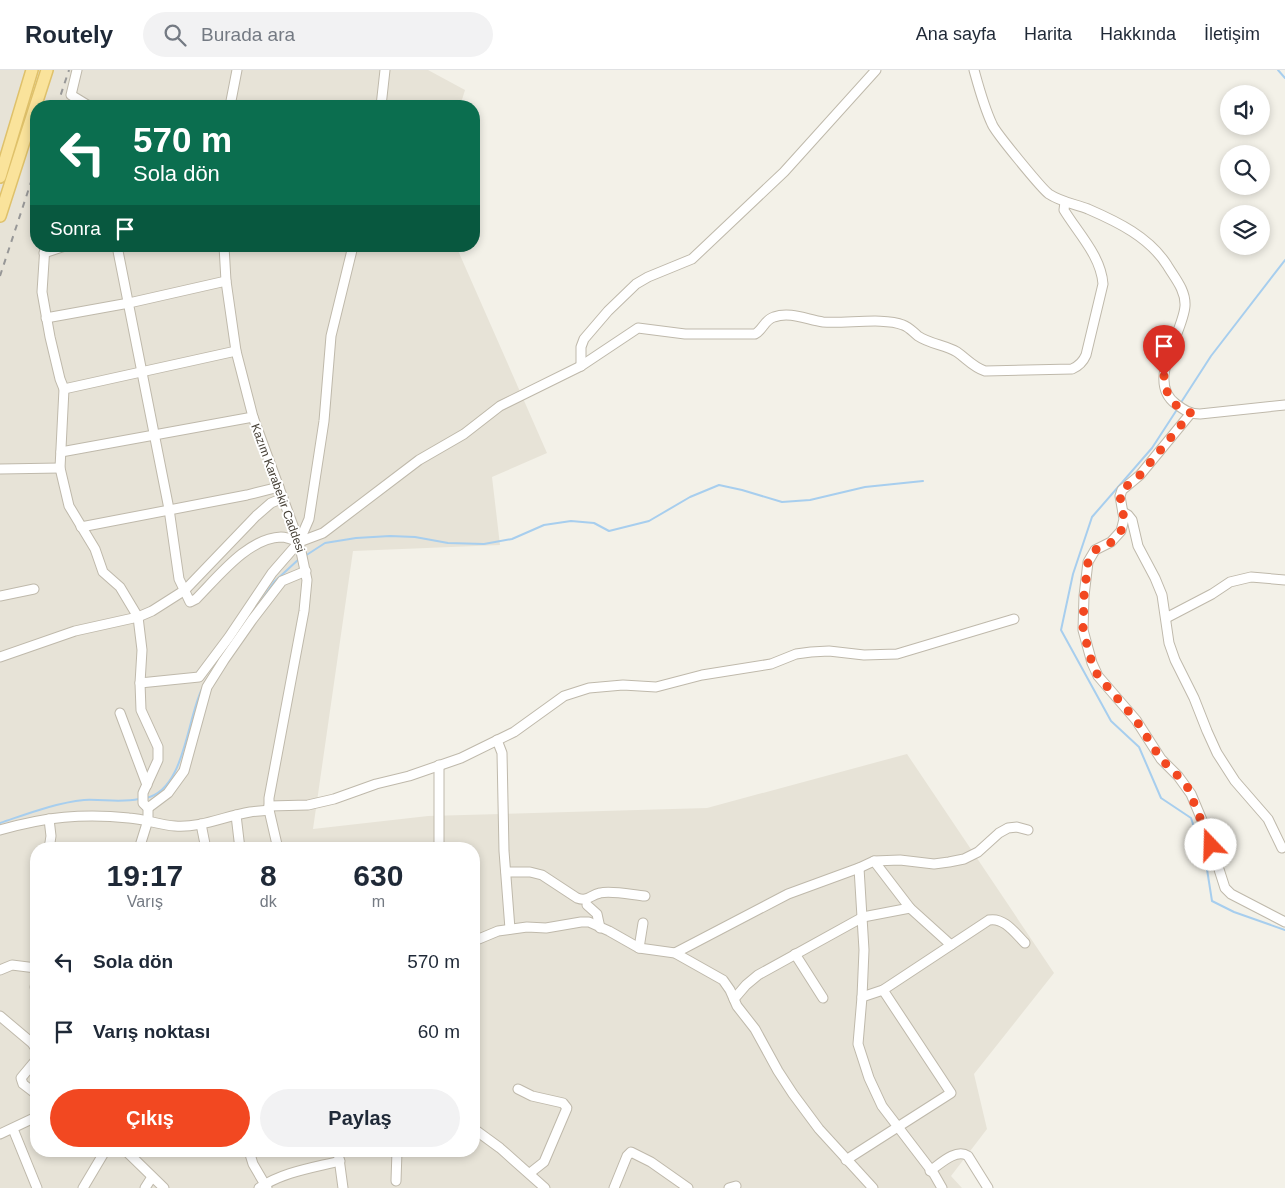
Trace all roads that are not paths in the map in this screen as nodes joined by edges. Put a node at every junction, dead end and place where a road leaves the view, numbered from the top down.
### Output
1 (32, 70) edge
2 (46, 70) edge
3 (77, 70) edge
4 (237, 70) edge
5 (385, 70) edge
6 (876, 70) edge
7 (974, 70) edge
8 (37, 100) edge
9 (78, 100) edge
10 (231, 100) edge
11 (382, 100) edge
12 (30, 121) edge
13 (0, 176) edge
14 (1065, 205) junction
15 (0, 216) edge
16 (45, 252) edge
17 (118, 252) edge
18 (224, 252) edge
19 (352, 252) edge
20 (226, 281) junction
21 (129, 303) junction
22 (46, 318) junction
23 (236, 352) junction
24 (581, 366) junction
25 (141, 371) junction
26 (64, 390) junction
27 (1285, 405) edge
28 (1188, 412) junction
29 (252, 417) junction
30 (153, 435) junction
31 (61, 452) junction
32 (60, 468) junction
33 (0, 469) edge
34 (279, 486) junction
35 (283, 498) junction
36 (169, 509) junction
37 (1123, 512) junction
38 (81, 526) junction
39 (299, 542) junction
40 (306, 571) junction
41 (1285, 580) edge
42 (34, 589) dead end
43 (185, 590) junction
44 (0, 596) edge
45 (138, 617) junction
46 (1166, 618) junction
47 (1014, 619) dead end
48 (0, 657) edge
49 (140, 682) junction
50 (120, 713) dead end
51 (497, 740) junction
52 (439, 765) junction
53 (145, 797) junction
54 (269, 808) junction
55 (236, 815) junction
56 (49, 819) junction
57 (148, 820) junction
58 (201, 824) junction
59 (0, 830) edge
60 (1028, 830) dead end
61 (50, 842) edge
62 (141, 842) edge
63 (205, 842) edge
64 (239, 842) edge
65 (276, 842) edge
66 (439, 842) edge
67 (1282, 848) dead end
68 (874, 861) junction
69 (859, 868) junction
70 (506, 872) junction
71 (645, 896) dead end
72 (587, 902) junction
73 (910, 908) junction
74 (863, 917) junction
75 (584, 922) junction
76 (1285, 922) edge
77 (643, 923) dead end
78 (600, 928) junction
79 (510, 929) junction
80 (480, 938) edge
81 (1025, 944) dead end
82 (951, 945) junction
83 (639, 948) junction
84 (675, 953) junction
85 (795, 954) junction
86 (30, 967) edge
87 (0, 970) edge
88 (883, 990) junction
89 (862, 997) junction
90 (823, 998) dead end
91 (734, 999) junction
92 (0, 1016) edge
93 (30, 1041) edge
94 (30, 1067) edge
95 (30, 1089) edge
96 (518, 1089) dead end
97 (30, 1121) edge
98 (898, 1128) junction
99 (13, 1129) junction
100 (480, 1133) edge
101 (0, 1134) edge
102 (101, 1157) edge
103 (132, 1157) edge
104 (251, 1157) edge
105 (339, 1157) edge
106 (397, 1157) edge
107 (846, 1160) junction
108 (340, 1162) junction
109 (930, 1170) junction
110 (530, 1173) junction
111 (152, 1177) junction
112 (396, 1180) dead end
113 (264, 1186) edge
114 (37, 1188) edge
115 (83, 1188) edge
116 (145, 1188) edge
117 (164, 1188) edge
118 (343, 1188) edge
119 (545, 1188) edge
120 (614, 1188) edge
121 (688, 1188) edge
122 (873, 1188) edge
123 (942, 1188) edge
124 (988, 1188) edge

1 - 13 main road
2 - 8 main road
3 - 9 street
4 - 10 street
5 - 11 street
6 - 24 street
7 - 14 street
12 - 15 main road
14 - 24 street
14 - 28 street
16 - 22 street
17 - 21 street
18 - 20 street, Kazım Karabekir Caddesi
19 - 39 street
20 - 21 street
20 - 23 street, Kazım Karabekir Caddesi
21 - 22 street
21 - 25 street
22 - 26 street
23 - 25 street
23 - 29 street, Kazım Karabekir Caddesi
24 - 39 street
25 - 26 street
25 - 30 street
26 - 31 street
27 - 28 street
28 - 37 street
29 - 30 street
29 - 34 street, Kazım Karabekir Caddesi
30 - 31 street
30 - 36 street
31 - 32 street
32 - 33 street
32 - 38 street
34 - 35 street, Kazım Karabekir Caddesi
34 - 36 street
35 - 39 street, Kazım Karabekir Caddesi
35 - 43 street
36 - 38 street
36 - 43 street
37 - 46 street
37 - 76 street
38 - 45 street
39 - 40 street, Kazım Karabekir Caddesi
39 - 43 street
39 - 49 street
40 - 53 street
40 - 54 street, Kazım Karabekir Caddesi
41 - 46 street
42 - 44 street
43 - 45 street
45 - 48 street
45 - 49 street
46 - 67 street
47 - 51 street
49 - 53 street
50 - 53 street
51 - 52 street
51 - 70 street
52 - 54 street
52 - 66 street
53 - 57 street
54 - 55 street
54 - 65 street, Kazım Karabekir Caddesi
55 - 58 street
55 - 64 street
56 - 57 street
56 - 59 street
56 - 61 street
57 - 58 street
57 - 62 street
58 - 63 street
60 - 68 street
68 - 69 street
68 - 73 street
69 - 74 street
69 - 84 street
70 - 72 street
70 - 79 street
71 - 72 street
72 - 75 street
72 - 78 street
73 - 74 street
73 - 82 street
74 - 85 street
74 - 89 street
75 - 78 street
75 - 79 street
77 - 83 street
78 - 83 street
79 - 80 street
81 - 82 street
82 - 88 street
83 - 84 street
84 - 91 street
85 - 90 street
85 - 91 street
86 - 87 street
88 - 89 street
88 - 98 street
89 - 98 street
91 - 107 street
92 - 93 street
94 - 95 street
96 - 110 street
97 - 99 street
98 - 107 street
98 - 109 street
99 - 101 street
99 - 114 street
100 - 110 street
102 - 115 street
103 - 111 street
104 - 113 street
105 - 108 street
106 - 112 street
107 - 122 street
108 - 113 street
108 - 118 street
109 - 123 street
109 - 124 street
110 - 119 street
111 - 116 street
111 - 117 street
120 - 121 street

